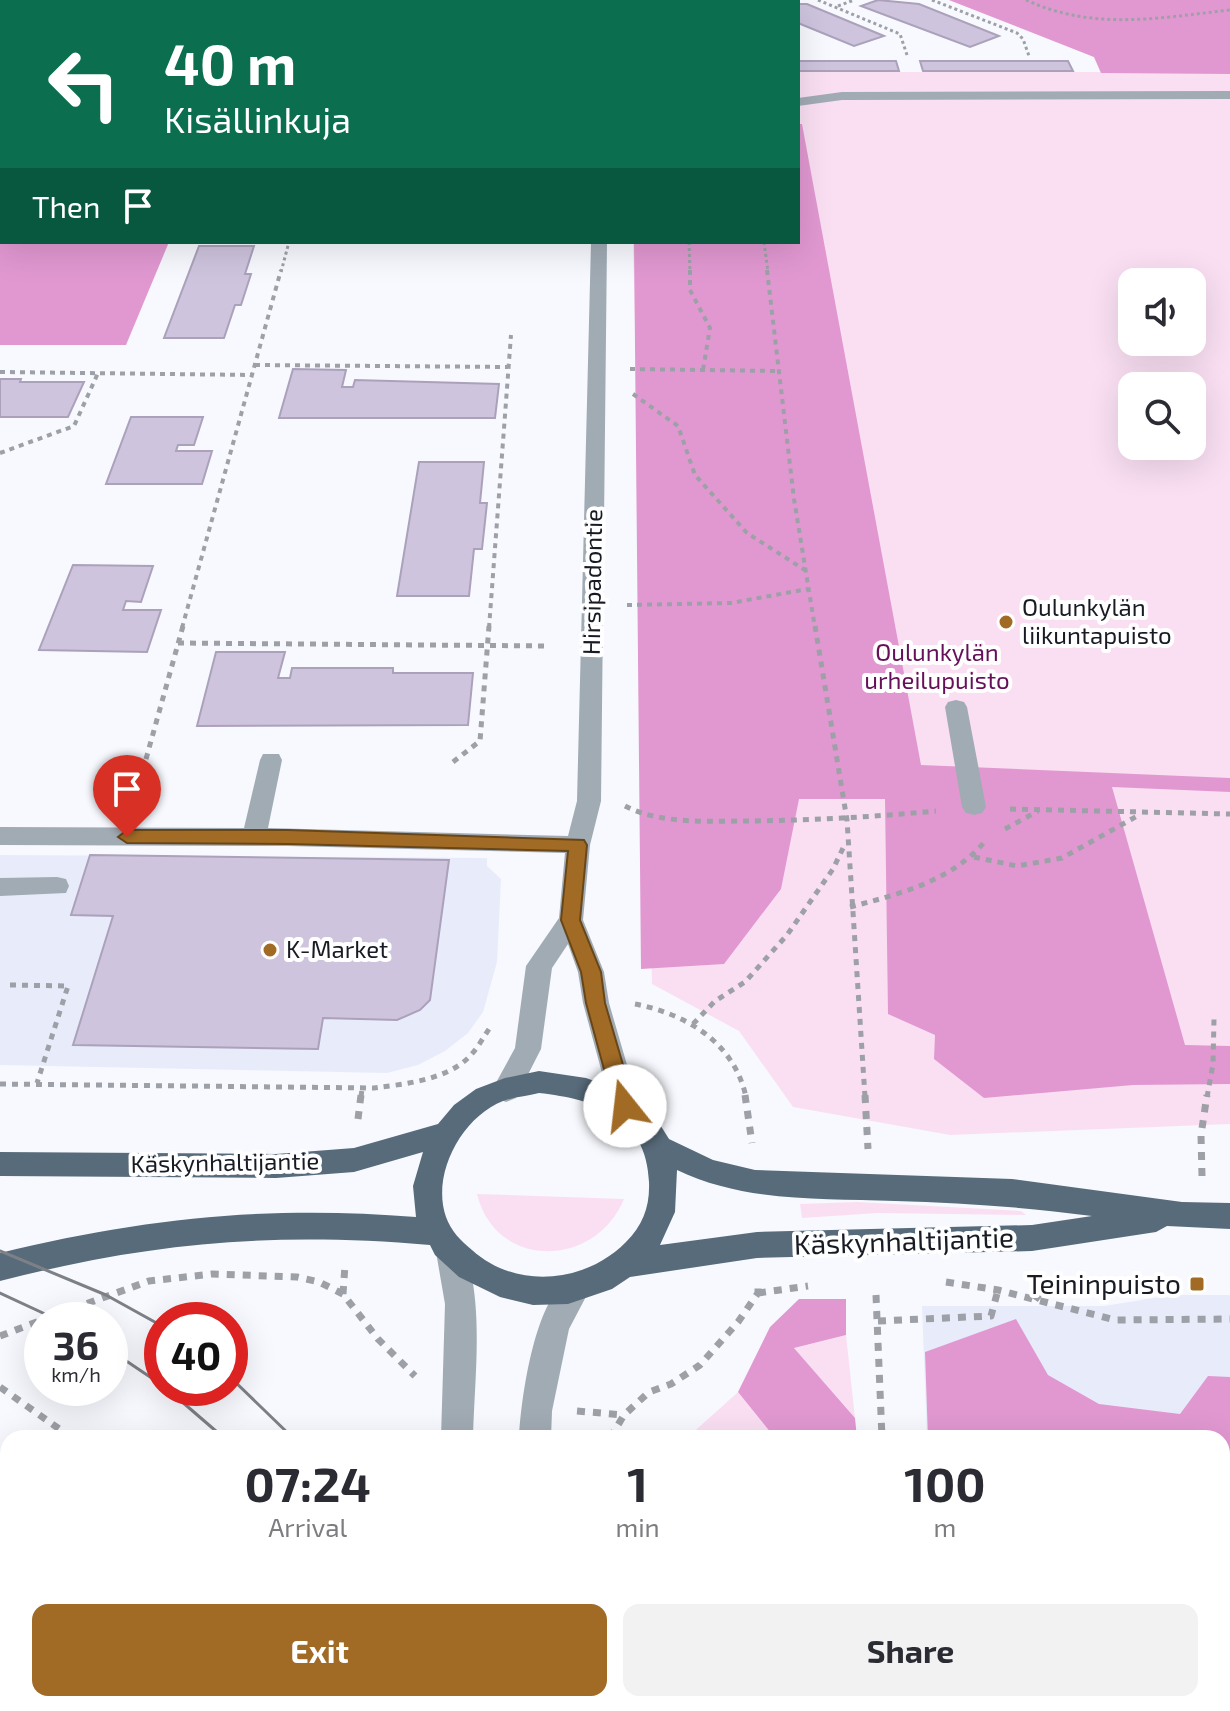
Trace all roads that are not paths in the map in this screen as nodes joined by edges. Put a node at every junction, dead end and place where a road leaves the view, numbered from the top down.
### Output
1 (1230, 95) edge
2 (800, 102) edge
3 (599, 244) edge
4 (956, 707) dead end
5 (271, 760) dead end
6 (974, 807) road end
7 (0, 836) edge
8 (254, 837) junction
9 (578, 845) junction
10 (57, 886) dead end
11 (0, 887) edge
12 (571, 920) junction
13 (506, 1090) junction
14 (625, 1106) junction
15 (445, 1134) junction
16 (659, 1148) junction
17 (0, 1164) edge
18 (1207, 1215) edge
19 (444, 1242) junction
20 (626, 1264) junction
21 (0, 1267) edge
22 (575, 1289) junction
23 (457, 1430) edge
24 (535, 1430) edge

1 - 2 street
3 - 9 street, Hirsipadontie
4 - 6 street
5 - 8 street
7 - 8 street
8 - 9 street
9 - 12 street, Hirsipadontie
10 - 11 street
12 - 13 street, Hirsipadontie
12 - 14 street, Hirsipadontie
13 - 14 main road
13 - 15 main road
14 - 16 main road
15 - 17 main road, Käskynhaltijantie
15 - 19 main road
16 - 18 main road, Käskynhaltijantie
16 - 20 main road
18 - 20 main road, Käskynhaltijantie
19 - 21 main road
19 - 22 main road
19 - 23 street
20 - 22 main road
22 - 24 street

